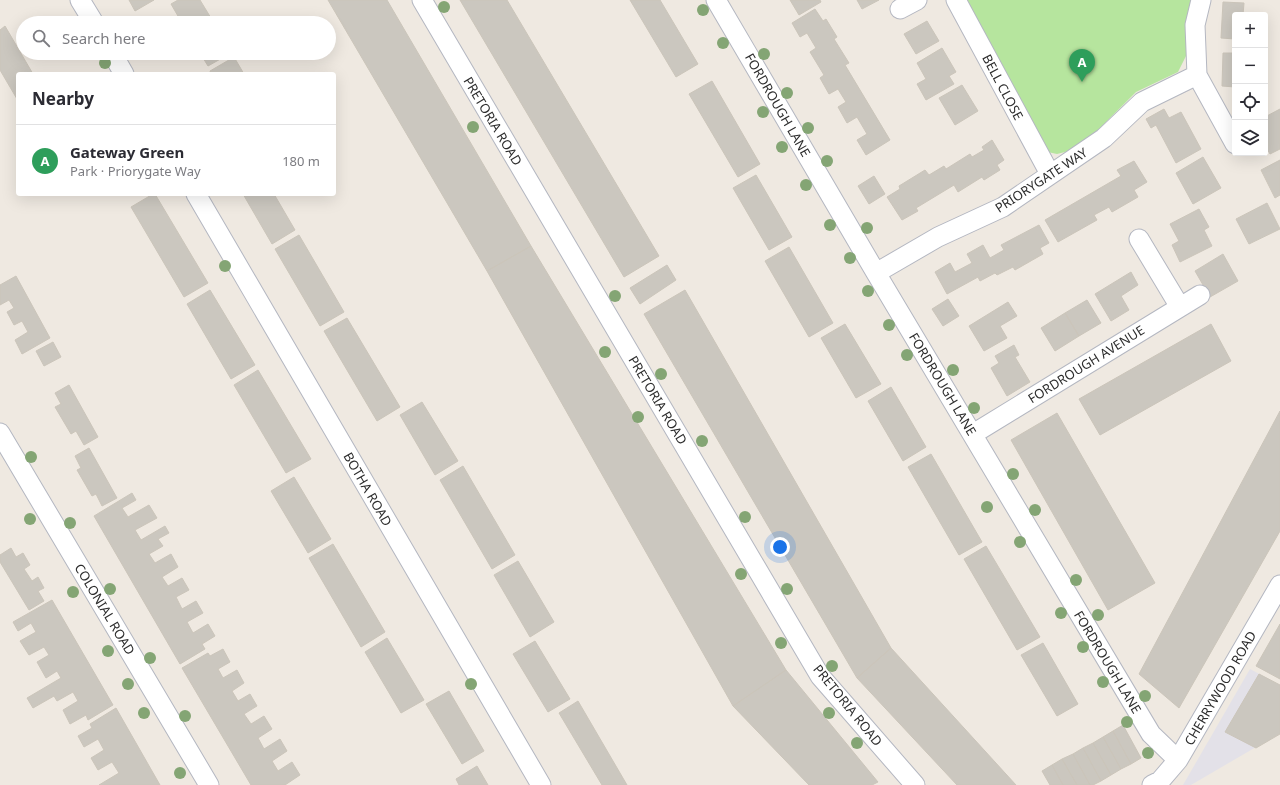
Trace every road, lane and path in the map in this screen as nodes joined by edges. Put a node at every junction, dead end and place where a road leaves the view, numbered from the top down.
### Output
1 (80, 0) edge
2 (422, 0) edge
3 (716, 0) edge
4 (917, 0) edge
5 (956, 0) edge
6 (1201, 0) edge
7 (900, 9) dead end
8 (90, 16) edge
9 (116, 60) edge
10 (123, 72) edge
11 (1197, 75) junction
12 (1232, 138) edge
13 (1050, 174) junction
14 (197, 196) edge
15 (1139, 239) dead end
16 (876, 273) junction
17 (1200, 295) dead end
18 (1180, 307) junction
19 (0, 433) edge
20 (973, 434) junction
21 (1280, 585) edge
22 (1178, 760) junction
23 (209, 785) edge
24 (541, 785) edge
25 (915, 785) edge
26 (1152, 785) edge

1 - 8 street
2 - 25 street, PRETORIA ROAD
3 - 16 street, FORDROUGH LANE
4 - 7 street
5 - 13 street, BELL CLOSE
6 - 11 street
9 - 10 street
11 - 12 street
11 - 13 street, PRIORYGATE WAY
13 - 16 street, PRIORYGATE WAY
14 - 24 street, BOTHA ROAD
15 - 18 street
16 - 20 street, FORDROUGH LANE
17 - 18 street, FORDROUGH AVENUE
18 - 20 street, FORDROUGH AVENUE
19 - 23 street, COLONIAL ROAD
20 - 22 street, FORDROUGH LANE
21 - 22 street, CHERRYWOOD ROAD
22 - 26 street, CHERRYWOOD ROAD

